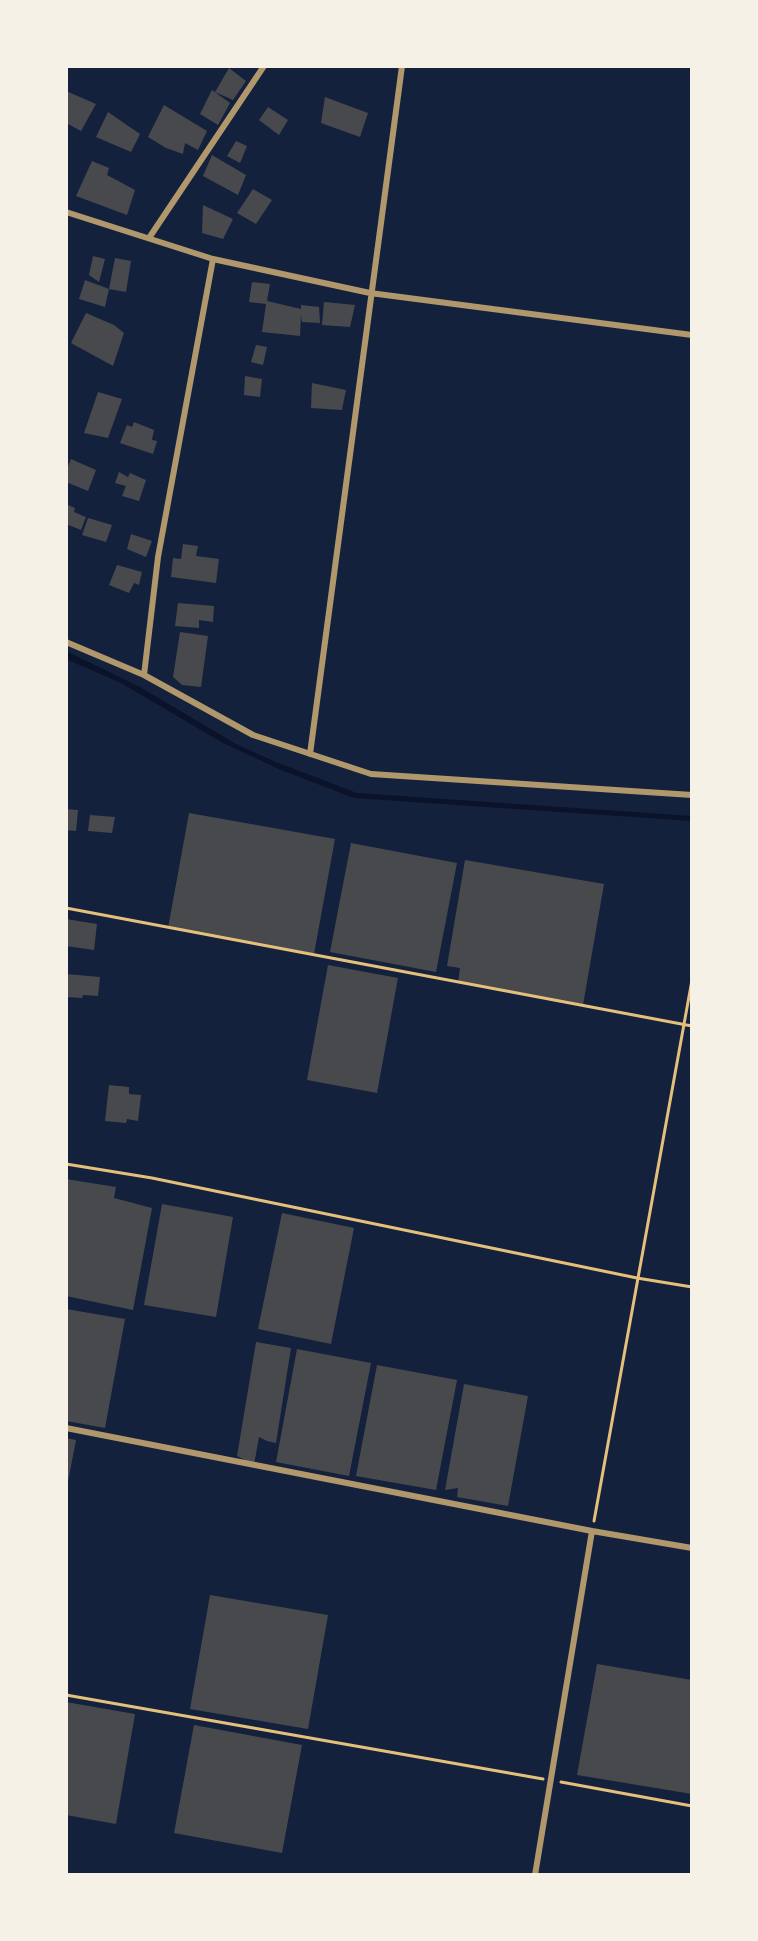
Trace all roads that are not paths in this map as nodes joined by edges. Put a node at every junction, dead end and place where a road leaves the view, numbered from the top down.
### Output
1 (264, 66) edge
2 (402, 66) edge
3 (66, 212) edge
4 (149, 238) junction
5 (213, 259) junction
6 (370, 293) junction
7 (692, 335) edge
8 (66, 642) edge
9 (144, 675) junction
10 (310, 754) junction
11 (692, 795) edge
12 (66, 1428) edge
13 (592, 1532) junction
14 (692, 1548) edge
15 (535, 1875) edge

1 - 4 street
2 - 6 street
3 - 4 street
4 - 5 street
5 - 6 street
5 - 9 street
6 - 7 street
6 - 10 street
8 - 9 street
9 - 10 street
10 - 11 street
12 - 13 street
13 - 14 street
13 - 15 street

